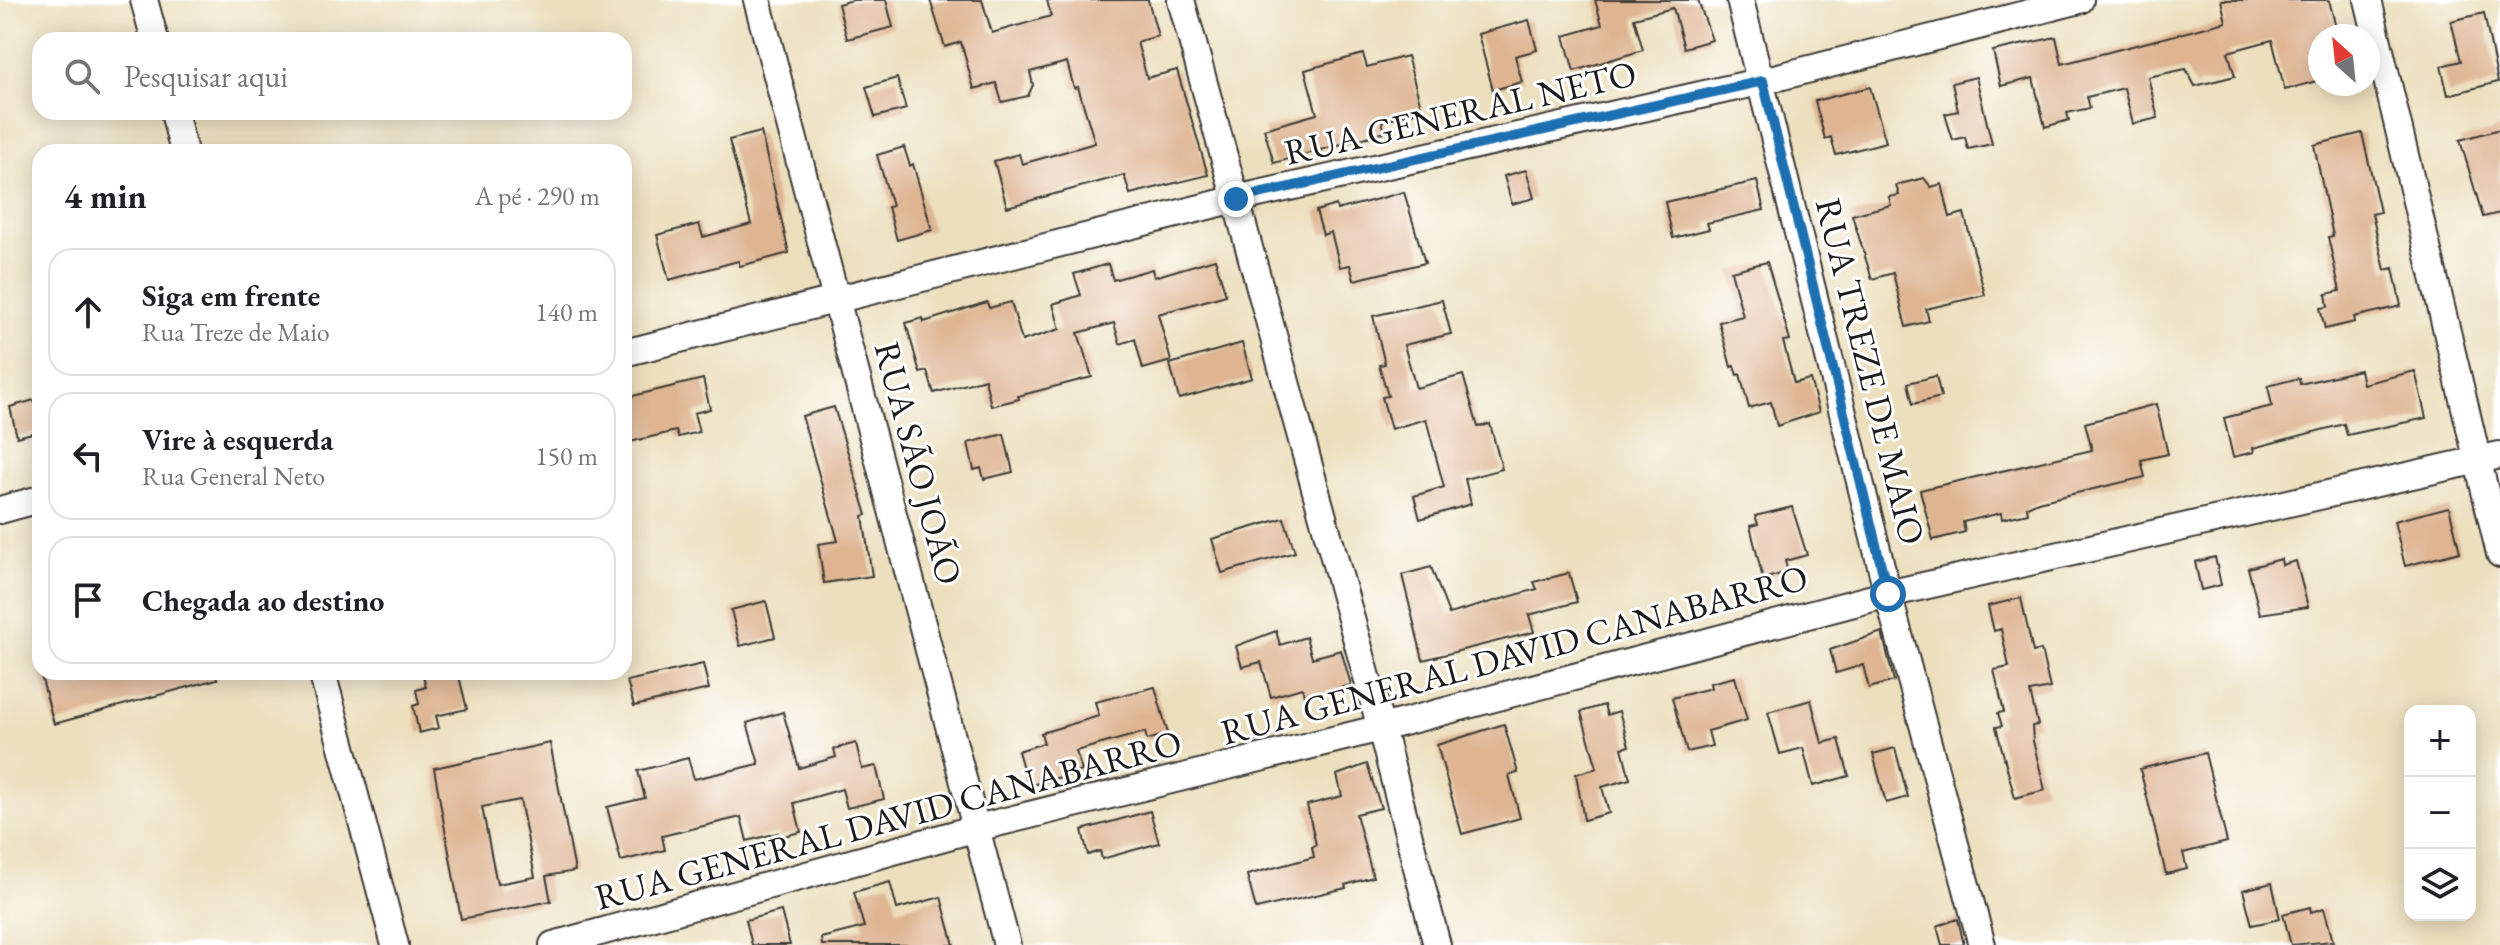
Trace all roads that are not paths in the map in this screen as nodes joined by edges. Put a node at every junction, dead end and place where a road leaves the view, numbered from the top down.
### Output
1 (144, 0) edge
2 (757, 0) edge
3 (1181, 0) edge
4 (1740, 0) edge
5 (2080, 0) edge
6 (2368, 0) edge
7 (153, 32) edge
8 (1763, 81) junction
9 (176, 120) edge
10 (182, 144) edge
11 (1236, 199) junction
12 (839, 300) junction
13 (632, 351) edge
14 (2489, 458) edge
15 (32, 501) edge
16 (0, 510) edge
17 (2500, 554) edge
18 (1888, 594) junction
19 (324, 680) edge
20 (1381, 728) junction
21 (977, 828) junction
22 (395, 945) edge
23 (553, 945) edge
24 (1007, 945) edge
25 (1437, 945) edge
26 (1982, 945) edge

1 - 7 street
2 - 12 street, RUA SÃO JOÃO
3 - 11 street
4 - 8 street, RUA TREZE DE MAIO
5 - 8 street, RUA GENERAL NETO
6 - 14 street
8 - 11 street, RUA GENERAL NETO
8 - 18 street, RUA TREZE DE MAIO
9 - 10 street
11 - 12 street, RUA GENERAL NETO
11 - 20 street
12 - 13 street, RUA GENERAL NETO
12 - 21 street, RUA SÃO JOÃO
14 - 17 street
14 - 18 street, RUA GENERAL DAVID CANABARRO
15 - 16 street
18 - 20 street, RUA GENERAL DAVID CANABARRO
18 - 26 street, RUA TREZE DE MAIO
19 - 22 street
20 - 21 street, RUA GENERAL DAVID CANABARRO
20 - 25 street
21 - 23 street, RUA GENERAL DAVID CANABARRO
21 - 24 street, RUA SÃO JOÃO

